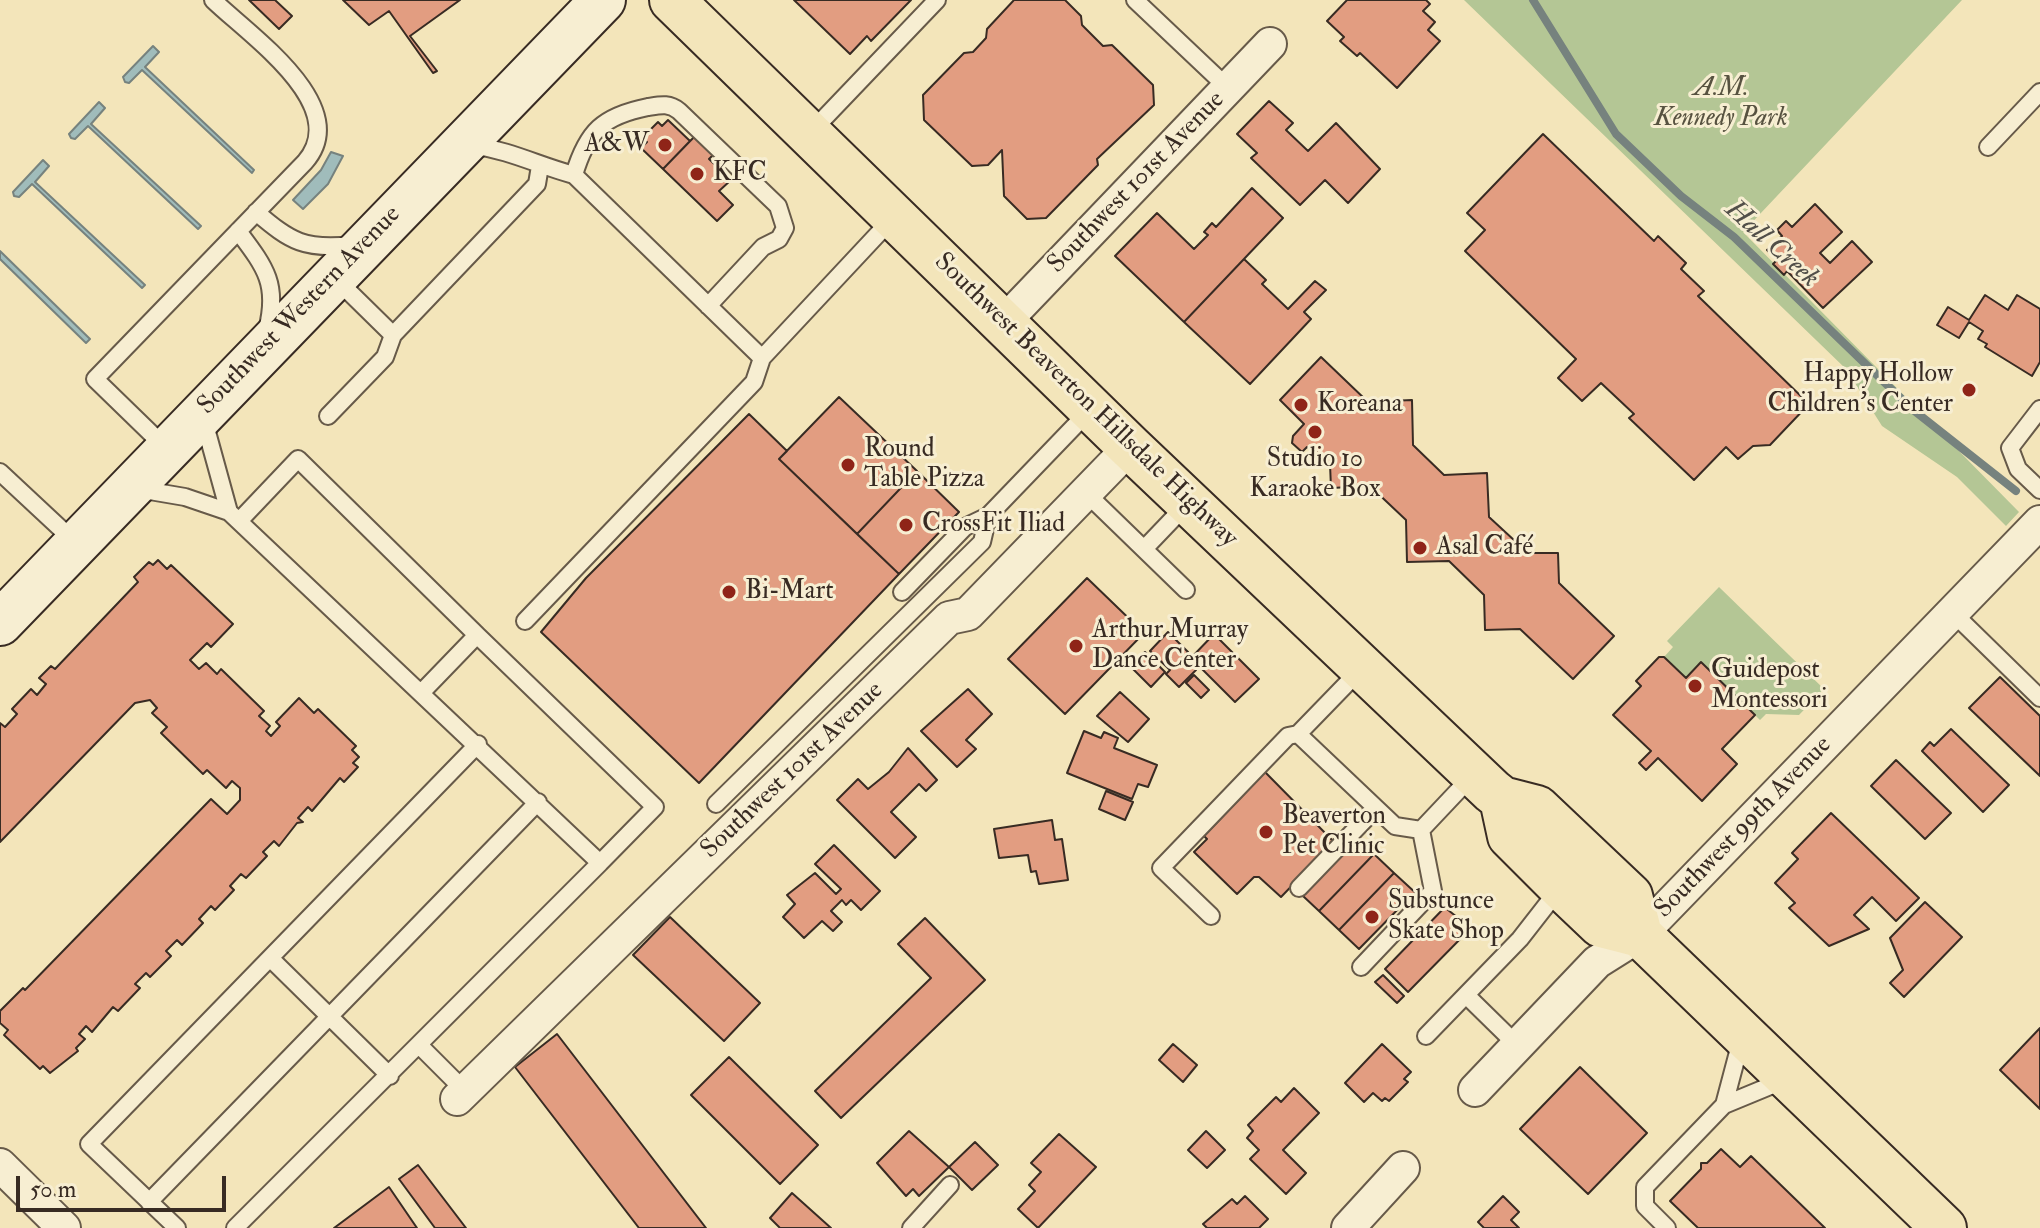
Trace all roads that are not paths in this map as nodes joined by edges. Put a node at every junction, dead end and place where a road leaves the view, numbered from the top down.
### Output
1 (213, 0) edge
2 (603, 0) edge
3 (672, 0) edge
4 (937, 0) edge
5 (1135, 0) edge
6 (1270, 44) dead end
7 (1228, 88) junction
8 (2040, 92) edge
9 (809, 134) junction
10 (462, 144) junction
11 (1988, 147) dead end
12 (540, 166) junction
13 (574, 175) junction
14 (256, 212) junction
15 (895, 216) junction
16 (238, 231) junction
17 (366, 243) junction
18 (333, 277) junction
19 (708, 306) junction
20 (1004, 322) junction
21 (393, 335) junction
22 (261, 350) junction
23 (762, 358) junction
24 (1091, 409) junction
25 (2040, 409) edge
26 (201, 412) junction
27 (328, 416) dead end
28 (1130, 447) junction
29 (166, 448) junction
30 (0, 473) edge
31 (129, 488) junction
32 (2040, 490) edge
33 (1086, 493) junction
34 (1188, 503) junction
35 (235, 516) junction
36 (988, 516) junction
37 (2040, 522) edge
38 (76, 543) junction
39 (1144, 549) junction
40 (1186, 590) dead end
41 (902, 592) dead end
42 (1953, 613) junction
43 (525, 621) dead end
44 (0, 623) edge
45 (477, 635) junction
46 (1363, 667) junction
47 (421, 693) junction
48 (2040, 698) edge
49 (1298, 734) junction
50 (478, 744) junction
51 (1488, 787) junction
52 (538, 802) junction
53 (716, 804) dead end
54 (1376, 808) junction
55 (1421, 830) junction
56 (600, 863) junction
57 (1561, 887) junction
58 (1299, 888) dead end
59 (1211, 916) dead end
60 (1640, 935) junction
61 (270, 958) junction
62 (1361, 967) dead end
63 (1466, 995) junction
64 (329, 1017) junction
65 (1743, 1034) junction
66 (1426, 1036) dead end
67 (1517, 1045) junction
68 (420, 1046) junction
69 (390, 1076) junction
70 (1789, 1078) junction
71 (1475, 1090) dead end
72 (461, 1095) joint
73 (1724, 1105) junction
74 (0, 1165) edge
75 (1403, 1168) dead end
76 (950, 1185) dead end
77 (149, 1202) junction
78 (1929, 1223) edge
79 (64, 1228) edge
80 (177, 1228) edge
81 (235, 1228) edge
82 (911, 1228) edge
83 (1348, 1228) edge
84 (1667, 1228) edge

1 - 14 lane
2 - 10 main road, Southwest Western Avenue
3 - 9 main road, Southwest Beaverton Hillsdale Highway
4 - 9 lane
5 - 7 lane
6 - 7 street, Southwest 101st Avenue
7 - 20 street, Southwest 101st Avenue
8 - 11 lane
9 - 15 main road, Southwest Beaverton Hillsdale Highway
10 - 12 lane
10 - 17 main road, Southwest Western Avenue
12 - 13 lane
12 - 21 lane
13 - 19 lane
13 - 19 lane
14 - 16 lane
14 - 17 lane
15 - 20 main road, Southwest Beaverton Hillsdale Highway
15 - 23 lane
16 - 22 lane
16 - 29 lane
17 - 18 main road, Southwest Western Avenue
18 - 21 lane
18 - 22 main road, Southwest Western Avenue
19 - 23 lane
20 - 24 main road, Southwest Beaverton Hillsdale Highway
21 - 27 lane
22 - 26 main road, Southwest Western Avenue
23 - 43 lane
24 - 28 main road, Southwest Beaverton Hillsdale Highway
24 - 36 lane
25 - 32 lane
26 - 29 main road, Southwest Western Avenue
26 - 35 lane
28 - 33 street, Southwest 101st Avenue
28 - 34 main road, Southwest Beaverton Hillsdale Highway
29 - 31 main road, Southwest Western Avenue
30 - 38 lane
31 - 35 lane
31 - 38 main road, Southwest Western Avenue
33 - 39 lane
33 - 72 street, Southwest 101st Avenue
34 - 39 lane
34 - 46 main road, Southwest Beaverton Hillsdale Highway
35 - 45 lane
35 - 47 lane
36 - 41 lane
36 - 53 lane
37 - 42 street, Southwest 99th Avenue
38 - 44 main road, Southwest Western Avenue
39 - 40 lane
42 - 48 lane
42 - 60 street, Southwest 99th Avenue
45 - 47 lane
45 - 56 lane
46 - 49 lane
46 - 51 main road, Southwest Beaverton Hillsdale Highway
47 - 50 lane
49 - 54 lane
49 - 59 lane
50 - 52 lane
50 - 61 lane
51 - 55 lane
51 - 57 main road
51 - 60 main road, Southwest Beaverton Hillsdale Highway
52 - 56 lane
52 - 64 lane
54 - 55 lane
54 - 58 lane
55 - 62 lane
56 - 68 lane
57 - 60 main road
57 - 63 lane
60 - 65 main road
60 - 67 street, Southwest 99th Avenue
61 - 64 lane
61 - 77 lane
63 - 66 lane
63 - 67 lane
64 - 69 lane
64 - 77 lane
65 - 70 main road
65 - 73 lane
67 - 71 street, Southwest 99th Avenue
68 - 69 lane
68 - 72 lane
69 - 81 lane
70 - 73 lane
70 - 78 main road
73 - 84 lane
74 - 79 street
75 - 83 street
76 - 82 lane
77 - 80 lane

